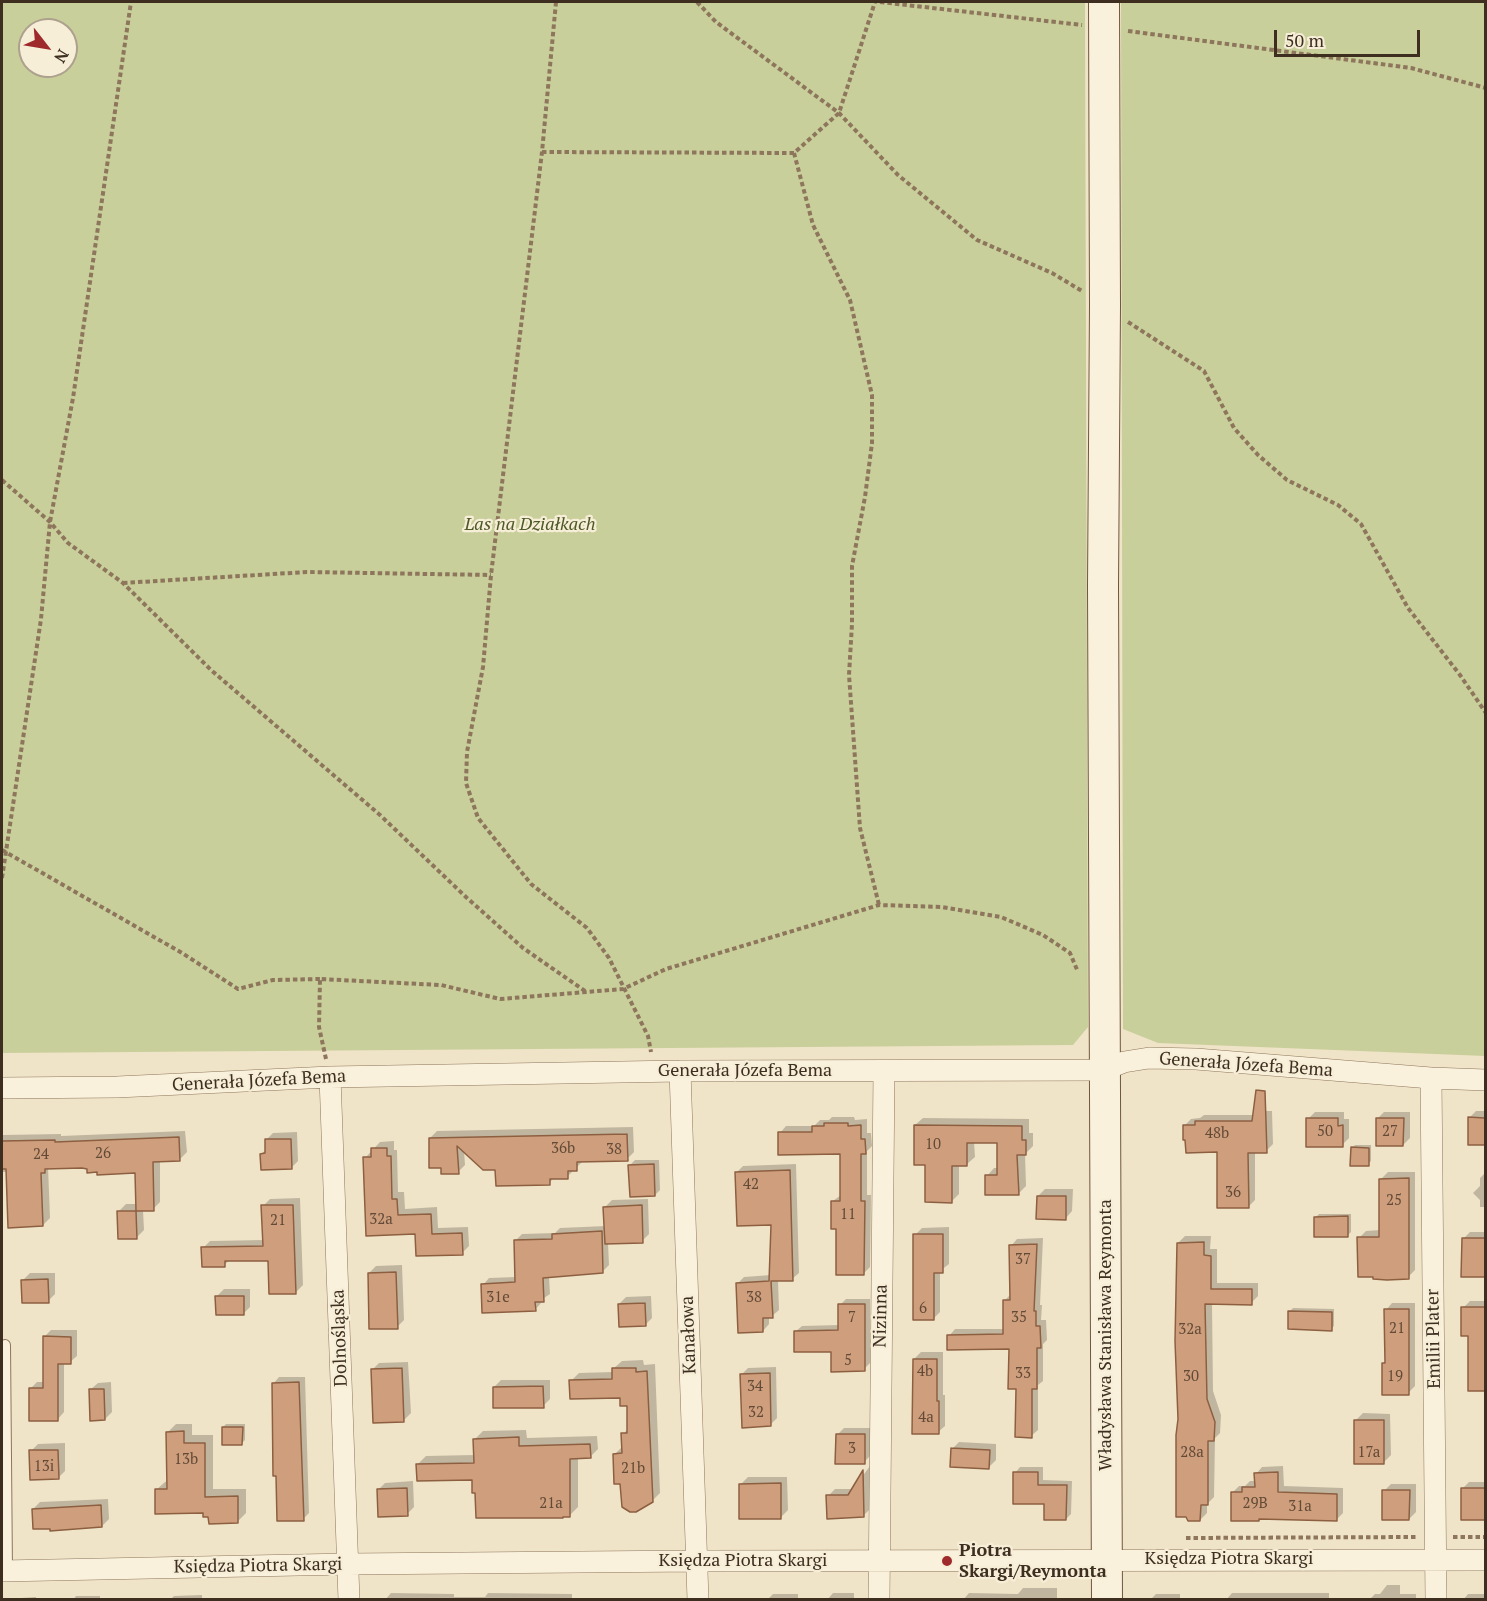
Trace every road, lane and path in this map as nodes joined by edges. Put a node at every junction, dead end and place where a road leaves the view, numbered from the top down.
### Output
1 (131, 2) edge
2 (556, 2) edge
3 (697, 2) edge
4 (875, 2) edge
5 (880, 2) edge
6 (1104, 15) edge
7 (1485, 88) edge
8 (839, 113) junction
9 (542, 152) junction
10 (794, 153) junction
11 (1105, 306) junction
12 (2, 480) edge
13 (50, 522) junction
14 (491, 575) junction
15 (123, 584) junction
16 (1485, 713) edge
17 (3, 851) edge
18 (2, 878) edge
19 (879, 904) junction
20 (1079, 978) dead end
21 (320, 979) junction
22 (623, 989) junction
23 (585, 992) junction
24 (1104, 1070) junction
25 (680, 1071) junction
26 (884, 1071) junction
27 (654, 1072) junction
28 (330, 1077) junction
29 (1431, 1078) junction
30 (1485, 1080) edge
31 (2, 1088) edge
32 (5, 1345) dead end
33 (1436, 1537) junction
34 (1485, 1537) edge
35 (1175, 1538) dead end
36 (1107, 1559) junction
37 (697, 1560) junction
38 (1436, 1560) junction
39 (1485, 1560) edge
40 (879, 1562) junction
41 (348, 1564) junction
42 (4, 1571) edge
43 (349, 1599) edge
44 (698, 1599) edge
45 (879, 1599) edge
46 (1107, 1599) edge
47 (1436, 1599) edge

1 - 13 path
2 - 9 path
3 - 8 path
4 - 8 path
5 - 6 path
6 - 7 path
6 - 11 main road, Władysława Stanisława Reymonta
8 - 10 path
8 - 11 path
9 - 10 path
9 - 14 path
10 - 19 path
11 - 16 path
11 - 24 main road, Władysława Stanisława Reymonta
12 - 13 path
13 - 15 path
13 - 17 path
14 - 15 path
14 - 22 path
15 - 23 path
17 - 18 path
17 - 21 path
19 - 20 path
19 - 22 path
21 - 23 path
21 - 28 path
22 - 23 path
22 - 27 path
24 - 26 street, Generała Józefa Bema
24 - 29 street, Generała Józefa Bema
24 - 36 main road, Władysława Stanisława Reymonta
25 - 26 street, Generała Józefa Bema
25 - 27 street, Generała Józefa Bema
25 - 37 street, Kanałowa
26 - 40 street, Nizinna
27 - 28 street, Generała Józefa Bema
28 - 31 street, Generała Józefa Bema
28 - 41 street, Dolnośląska
29 - 30 street, Generała Józefa Bema
29 - 33 street, Emilii Plater
32 - 42 lane
33 - 34 path
33 - 35 path
33 - 38 street, Emilii Plater
36 - 38 street, Księdza Piotra Skargi
36 - 40 street, Księdza Piotra Skargi
36 - 46 main road, Władysława Stanisława Reymonta
37 - 40 street, Księdza Piotra Skargi
37 - 41 street, Księdza Piotra Skargi
37 - 44 street, Kanałowa
38 - 39 street, Księdza Piotra Skargi
38 - 47 street, Emilii Plater
40 - 45 street, Nizinna
41 - 42 street, Księdza Piotra Skargi
41 - 43 street, Dolnośląska

